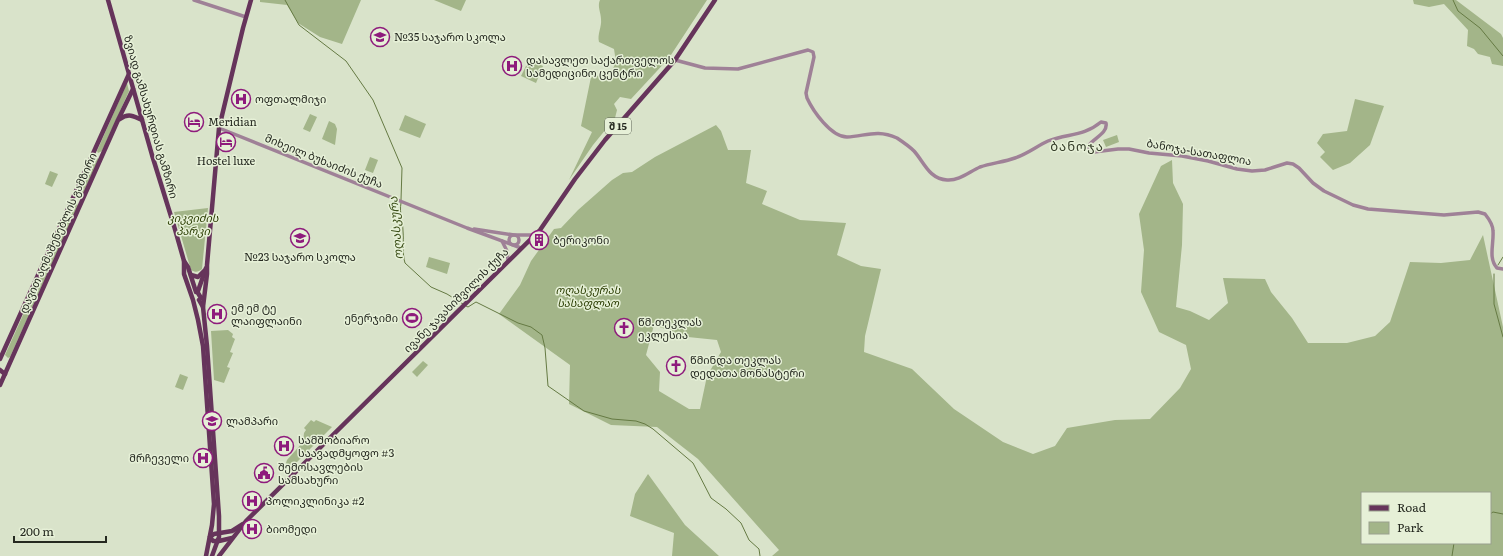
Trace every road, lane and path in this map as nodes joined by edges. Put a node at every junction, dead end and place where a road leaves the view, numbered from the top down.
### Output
1 (108, 0) edge
2 (194, 0) edge
3 (251, 0) edge
4 (715, 0) edge
5 (246, 17) junction
6 (675, 60) junction
7 (129, 74) junction
8 (133, 89) junction
9 (118, 120) junction
10 (142, 120) junction
11 (219, 128) junction
12 (94, 150) junction
13 (102, 156) junction
14 (73, 195) junction
15 (83, 199) junction
16 (467, 228) junction
17 (514, 235) junction
18 (535, 235) junction
19 (519, 239) junction
20 (502, 241) junction
21 (511, 244) junction
22 (523, 246) junction
23 (508, 260) junction
24 (184, 261) junction
25 (206, 268) junction
26 (1503, 269) edge
27 (191, 275) junction
28 (197, 293) junction
29 (198, 299) junction
30 (1, 357) edge
31 (11, 360) junction
32 (0, 370) edge
33 (5, 374) junction
34 (0, 385) edge
35 (245, 522) junction
36 (219, 533) junction
37 (210, 537) junction
38 (233, 538) junction
39 (217, 541) junction
40 (206, 556) edge
41 (212, 556) edge
42 (219, 556) edge

1 - 7 main road, ზვიად გამსახურდიას გამზირი
2 - 5 street
3 - 5 main road
4 - 6 main road, შ 15
5 - 11 main road
6 - 18 main road, ივანე ჯავახიშვილის ქუჩა / შ 15
6 - 26 street, ბანოჯა-სათაფლია
7 - 8 main road, ზვიად გამსახურდიას გამზირი
7 - 12 main road, დავით აღმაშენებლის გამზირი
8 - 9 main road, დავით აღმაშენებლის გამზირი
8 - 10 main road, ზვიად გამსახურდიას გამზირი
9 - 10 main road
9 - 13 main road, დავით აღმაშენებლის გამზირი
10 - 24 main road, ზვიად გამსახურდიას გამზირი
11 - 16 street, მიხეილ ბუხაიძის ქუჩა
11 - 25 main road
12 - 13 main road
12 - 14 main road, დავით აღმაშენებლის გამზირი
13 - 15 main road, დავით აღმაშენებლის გამზირი
14 - 15 main road
14 - 30 main road, დავით აღმაშენებლის გამზირი
15 - 31 main road, დავით აღმაშენებლის გამზირი
16 - 17 street, მიხეილ ბუხაიძის ქუჩა
16 - 20 street, მიხეილ ბუხაიძის ქუჩა
17 - 18 street, მიხეილ ბუხაიძის ქუჩა
17 - 19 street
17 - 21 street
18 - 22 main road, ივანე ჯავახიშვილის ქუჩა
19 - 21 street
19 - 22 street
20 - 21 street, მიხეილ ბუხაიძის ქუჩა
20 - 23 street
21 - 22 street, მიხეილ ბუხაიძის ქუჩა
22 - 23 main road, ივანე ჯავახიშვილის ქუჩა
23 - 35 main road, ივანე ჯავახიშვილის ქუჩა
24 - 27 main road, ზვიად გამსახურდიას გამზირი
24 - 29 main road, ზვიად გამსახურდიას გამზირი
25 - 27 main road
25 - 28 main road
25 - 29 main road
27 - 28 main road, ზვიად გამსახურდიას გამზირი
28 - 29 main road, ზვიად გამსახურდიას გამზირი
28 - 29 main road
29 - 36 main road
29 - 37 main road
30 - 31 main road
31 - 33 main road, დავით აღმაშენებლის გამზირი
32 - 33 main road
33 - 34 main road, დავით აღმაშენებლის გამზირი
35 - 36 main road
35 - 38 main road, ივანე ჯავახიშვილის ქუჩა
36 - 37 main road
36 - 39 main road
37 - 39 main road
37 - 40 main road
38 - 39 main road
38 - 42 main road, ივანე ჯავახიშვილის ქუჩა
39 - 41 main road

